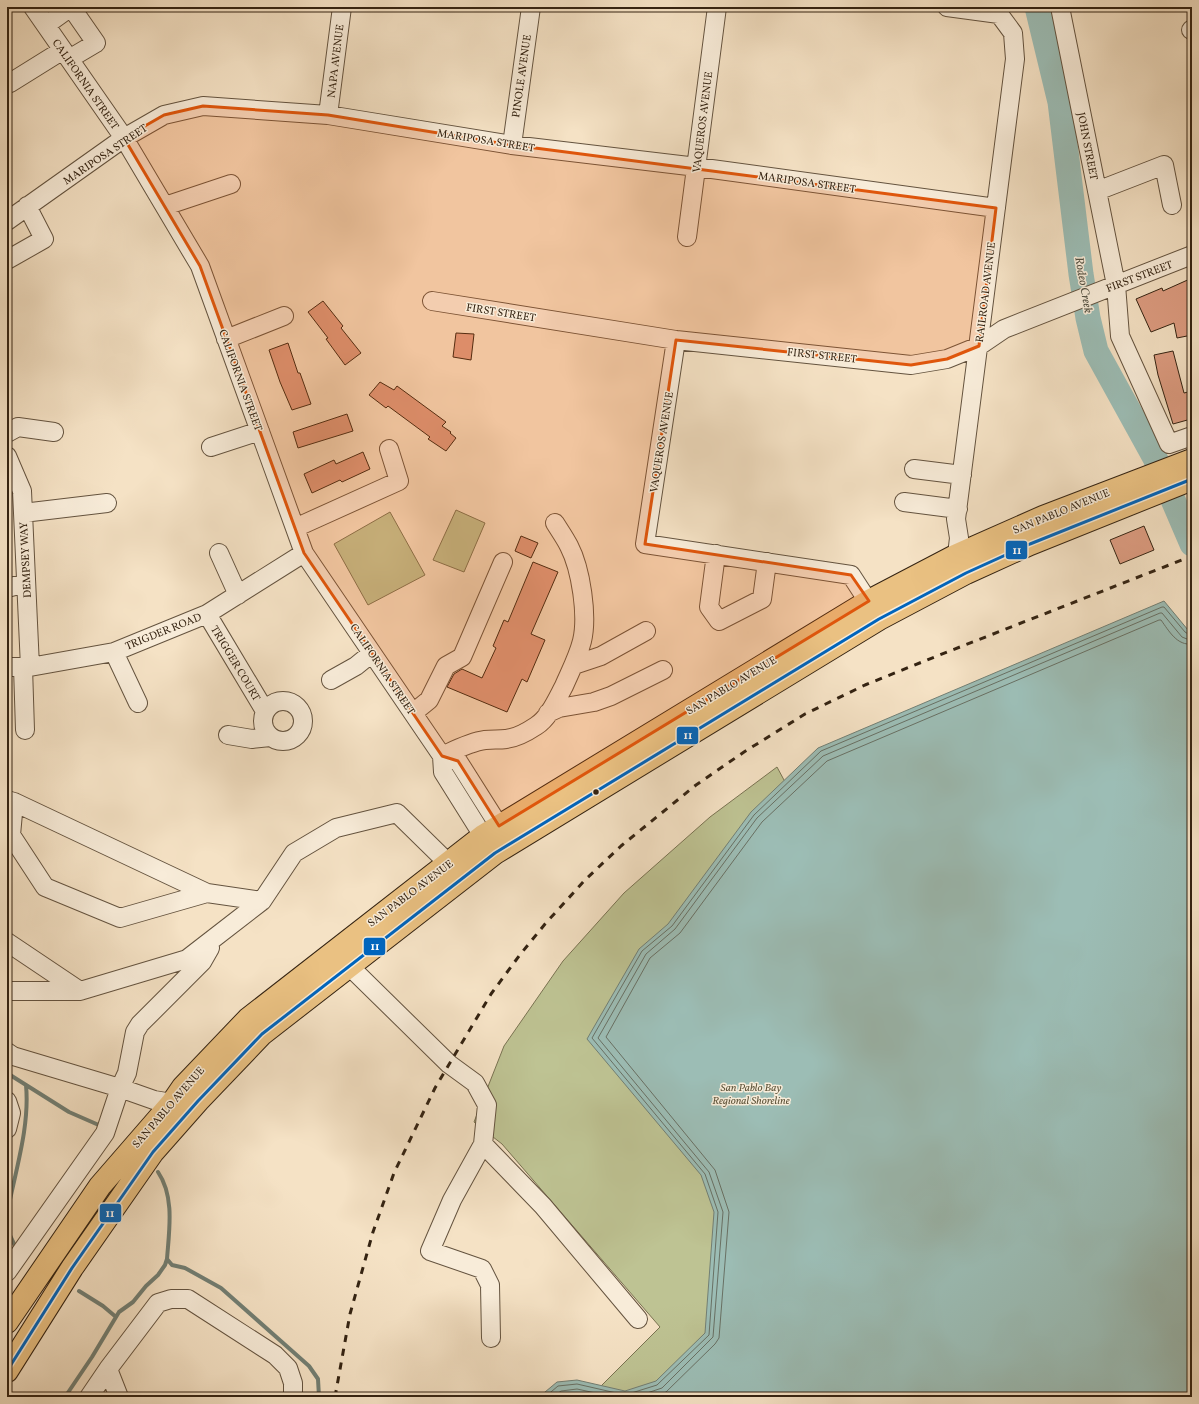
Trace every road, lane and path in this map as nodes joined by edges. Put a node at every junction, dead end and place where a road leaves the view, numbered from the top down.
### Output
1 (33, 7) edge
2 (342, 7) edge
3 (531, 7) edge
4 (717, 7) edge
5 (947, 7) edge
6 (1060, 7) edge
7 (46, 25) junction
8 (66, 55) junction
9 (10, 83) dead end
10 (328, 115) junction
11 (124, 138) junction
12 (512, 145) junction
13 (697, 167) junction
14 (232, 184) dead end
15 (1097, 191) junction
16 (1172, 205) dead end
17 (27, 206) junction
18 (164, 206) junction
19 (996, 208) junction
20 (7, 221) edge
21 (688, 238) dead end
22 (1192, 255) edge
23 (7, 260) edge
24 (1116, 285) junction
25 (432, 301) dead end
26 (284, 316) dead end
27 (226, 339) junction
28 (676, 340) junction
29 (979, 346) junction
30 (260, 431) junction
31 (54, 432) dead end
32 (7, 433) edge
33 (1192, 436) edge
34 (211, 447) dead end
35 (389, 449) dead end
36 (7, 456) edge
37 (914, 470) dead end
38 (1189, 471) edge
39 (962, 475) junction
40 (904, 502) dead end
41 (107, 503) dead end
42 (958, 509) junction
43 (23, 513) junction
44 (555, 523) dead end
45 (295, 528) junction
46 (219, 553) dead end
47 (304, 553) junction
48 (716, 554) junction
49 (503, 562) dead end
50 (767, 562) junction
51 (962, 564) junction
52 (26, 583) junction
53 (7, 588) edge
54 (238, 594) junction
55 (874, 610) junction
56 (207, 614) junction
57 (646, 632) dead end
58 (114, 652) junction
59 (372, 653) junction
60 (574, 664) junction
61 (20, 667) edge
62 (663, 670) dead end
63 (331, 680) dead end
64 (138, 703) dead end
65 (265, 711) junction
66 (548, 712) junction
67 (413, 713) junction
68 (25, 730) dead end
69 (228, 735) dead end
70 (270, 737) junction
71 (442, 756) junction
72 (10, 801) edge
73 (497, 840) junction
74 (449, 864) junction
75 (207, 893) junction
76 (262, 901) junction
77 (216, 936) junction
78 (7, 942) edge
79 (342, 958) junction
80 (7, 991) edge
81 (80, 991) junction
82 (7, 1052) edge
83 (120, 1088) junction
84 (7, 1101) edge
85 (172, 1103) junction
86 (7, 1129) edge
87 (482, 1144) junction
88 (7, 1272) edge
89 (638, 1319) dead end
90 (7, 1322) edge
91 (491, 1338) dead end
92 (108, 1369) junction
93 (7, 1370) edge
94 (89, 1397) edge
95 (119, 1397) edge
96 (293, 1397) edge

1 - 7 street, CALIFORNIA STREET
2 - 10 street, NAPA AVENUE
3 - 12 street, PINOLE AVENUE
4 - 13 street, VAQUEROS AVENUE
5 - 19 street, RAILROAD AVENUE
6 - 15 street, JOHN STREET
7 - 8 street, CALIFORNIA STREET
7 - 8 street
8 - 9 street
8 - 11 street, CALIFORNIA STREET
10 - 11 street, MARIPOSA STREET
10 - 12 street, MARIPOSA STREET
11 - 17 street, MARIPOSA STREET
11 - 18 street, CALIFORNIA STREET
12 - 13 street, MARIPOSA STREET
13 - 19 street, MARIPOSA STREET
13 - 21 street, VAQUEROS AVENUE
14 - 18 street
15 - 16 street
15 - 24 street, JOHN STREET
17 - 20 street, MARIPOSA STREET
17 - 23 street
18 - 27 street, CALIFORNIA STREET
19 - 29 street, RAILROAD AVENUE
22 - 24 street, FIRST STREET
24 - 29 street, FIRST STREET
24 - 33 street, JOHN STREET
25 - 28 street, FIRST STREET
26 - 27 street
27 - 30 street, CALIFORNIA STREET
28 - 29 street, FIRST STREET
28 - 48 street, VAQUEROS AVENUE
29 - 39 street, RAILROAD AVENUE
30 - 34 street
30 - 45 street, CALIFORNIA STREET
31 - 32 street
35 - 45 street
36 - 43 street, DEMPSEY WAY
37 - 39 street
38 - 51 main road, SAN PABLO AVENUE
39 - 42 street, RAILROAD AVENUE
40 - 42 street
41 - 43 street
42 - 51 street, RAILROAD AVENUE
43 - 52 street, DEMPSEY WAY
44 - 60 street
45 - 47 street, CALIFORNIA STREET
46 - 54 street
47 - 54 street, TRIGDER ROAD
47 - 59 street, CALIFORNIA STREET
48 - 50 street
48 - 50 street
49 - 67 street
50 - 55 street
51 - 55 main road, SAN PABLO AVENUE
52 - 53 street
52 - 61 street, DEMPSEY WAY
54 - 56 street, TRIGDER ROAD
55 - 73 main road, SAN PABLO AVENUE
56 - 58 street, TRIGDER ROAD
56 - 65 street, TRIGGER COURT
57 - 60 street
58 - 61 street, TRIGDER ROAD
58 - 64 street
59 - 63 street
59 - 67 street, CALIFORNIA STREET
60 - 66 street
61 - 68 street, DEMPSEY WAY
62 - 66 street
65 - 70 street, TRIGGER COURT
65 - 70 street, TRIGGER COURT
66 - 71 street
67 - 71 street, CALIFORNIA STREET
69 - 70 street
71 - 73 street
72 - 75 street
72 - 75 street
73 - 74 main road, SAN PABLO AVENUE
73 - 79 main road, SAN PABLO AVENUE
74 - 76 street
74 - 79 main road, SAN PABLO AVENUE
75 - 76 street
76 - 77 street
77 - 81 street
77 - 83 street
78 - 81 street
79 - 85 main road, SAN PABLO AVENUE
79 - 87 street
79 - 93 main road, SAN PABLO AVENUE
80 - 81 street
82 - 83 street
83 - 85 street
83 - 88 street
84 - 86 street
85 - 90 main road, SAN PABLO AVENUE
87 - 89 street
87 - 91 street
92 - 94 street
92 - 95 street
92 - 96 street

